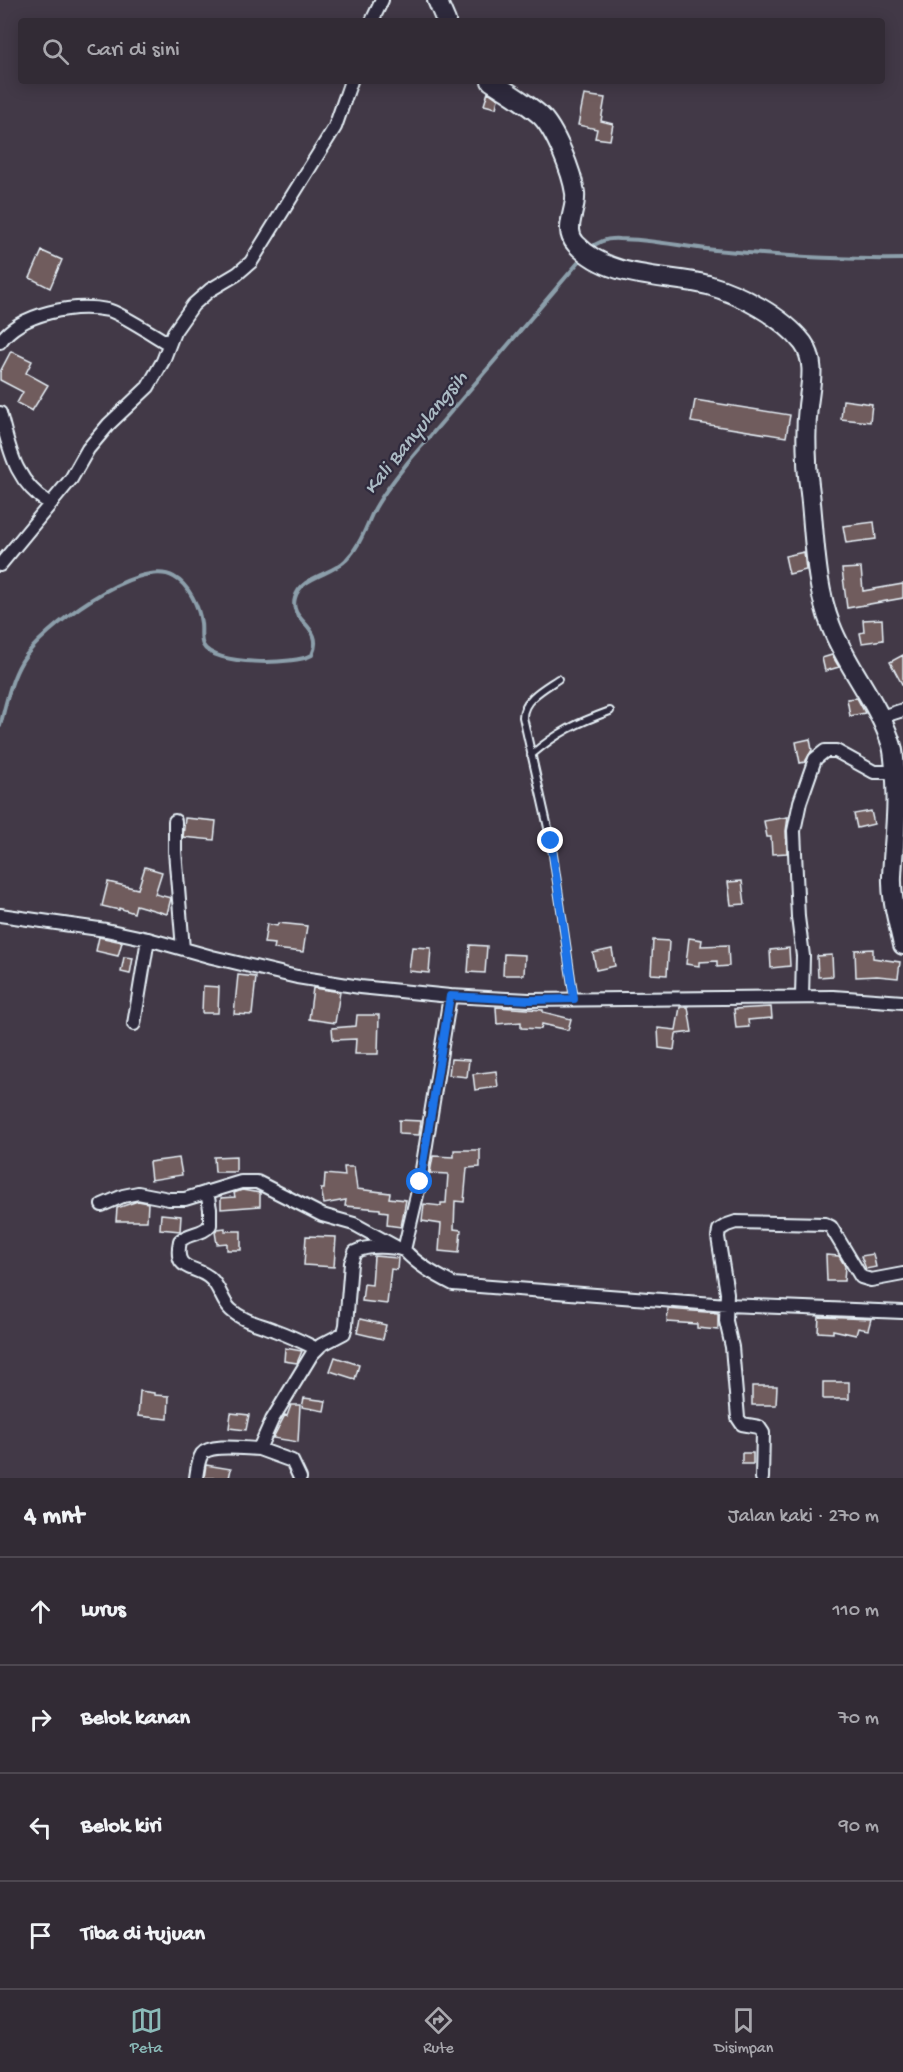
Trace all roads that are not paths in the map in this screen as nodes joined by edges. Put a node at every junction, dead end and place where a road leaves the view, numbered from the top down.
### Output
1 (382, 0) edge
2 (437, 0) edge
3 (373, 18) edge
4 (445, 18) edge
5 (350, 84) edge
6 (495, 84) edge
7 (0, 342) edge
8 (169, 344) junction
9 (0, 413) edge
10 (50, 504) junction
11 (0, 565) edge
12 (558, 679) dead end
13 (903, 710) edge
14 (610, 711) dead end
15 (881, 717) junction
16 (531, 755) junction
17 (895, 772) junction
18 (175, 821) dead end
19 (0, 915) edge
20 (148, 939) junction
21 (903, 945) edge
22 (183, 949) junction
23 (450, 996) junction
24 (802, 998) junction
25 (574, 999) junction
26 (903, 1002) edge
27 (134, 1024) dead end
28 (207, 1192) junction
29 (102, 1205) dead end
30 (401, 1249) junction
31 (903, 1274) edge
32 (728, 1305) junction
33 (903, 1312) edge
34 (317, 1348) junction
35 (259, 1449) junction
36 (196, 1478) edge
37 (300, 1478) edge
38 (762, 1478) edge

1 - 3 street
2 - 4 street
5 - 8 street
6 - 15 street
7 - 8 street
8 - 10 street
9 - 10 street
10 - 11 street
12 - 16 lane
13 - 15 street
14 - 16 lane
15 - 17 street
16 - 25 lane
17 - 21 street
17 - 24 street
18 - 22 street
19 - 20 street
20 - 22 street
20 - 27 street
22 - 23 street
23 - 25 street
23 - 30 street
24 - 25 street
24 - 26 street
28 - 29 street
28 - 30 street
28 - 34 street
30 - 32 street
30 - 34 street
31 - 32 street
32 - 33 street
32 - 38 street
34 - 35 street
35 - 36 street
35 - 37 street

